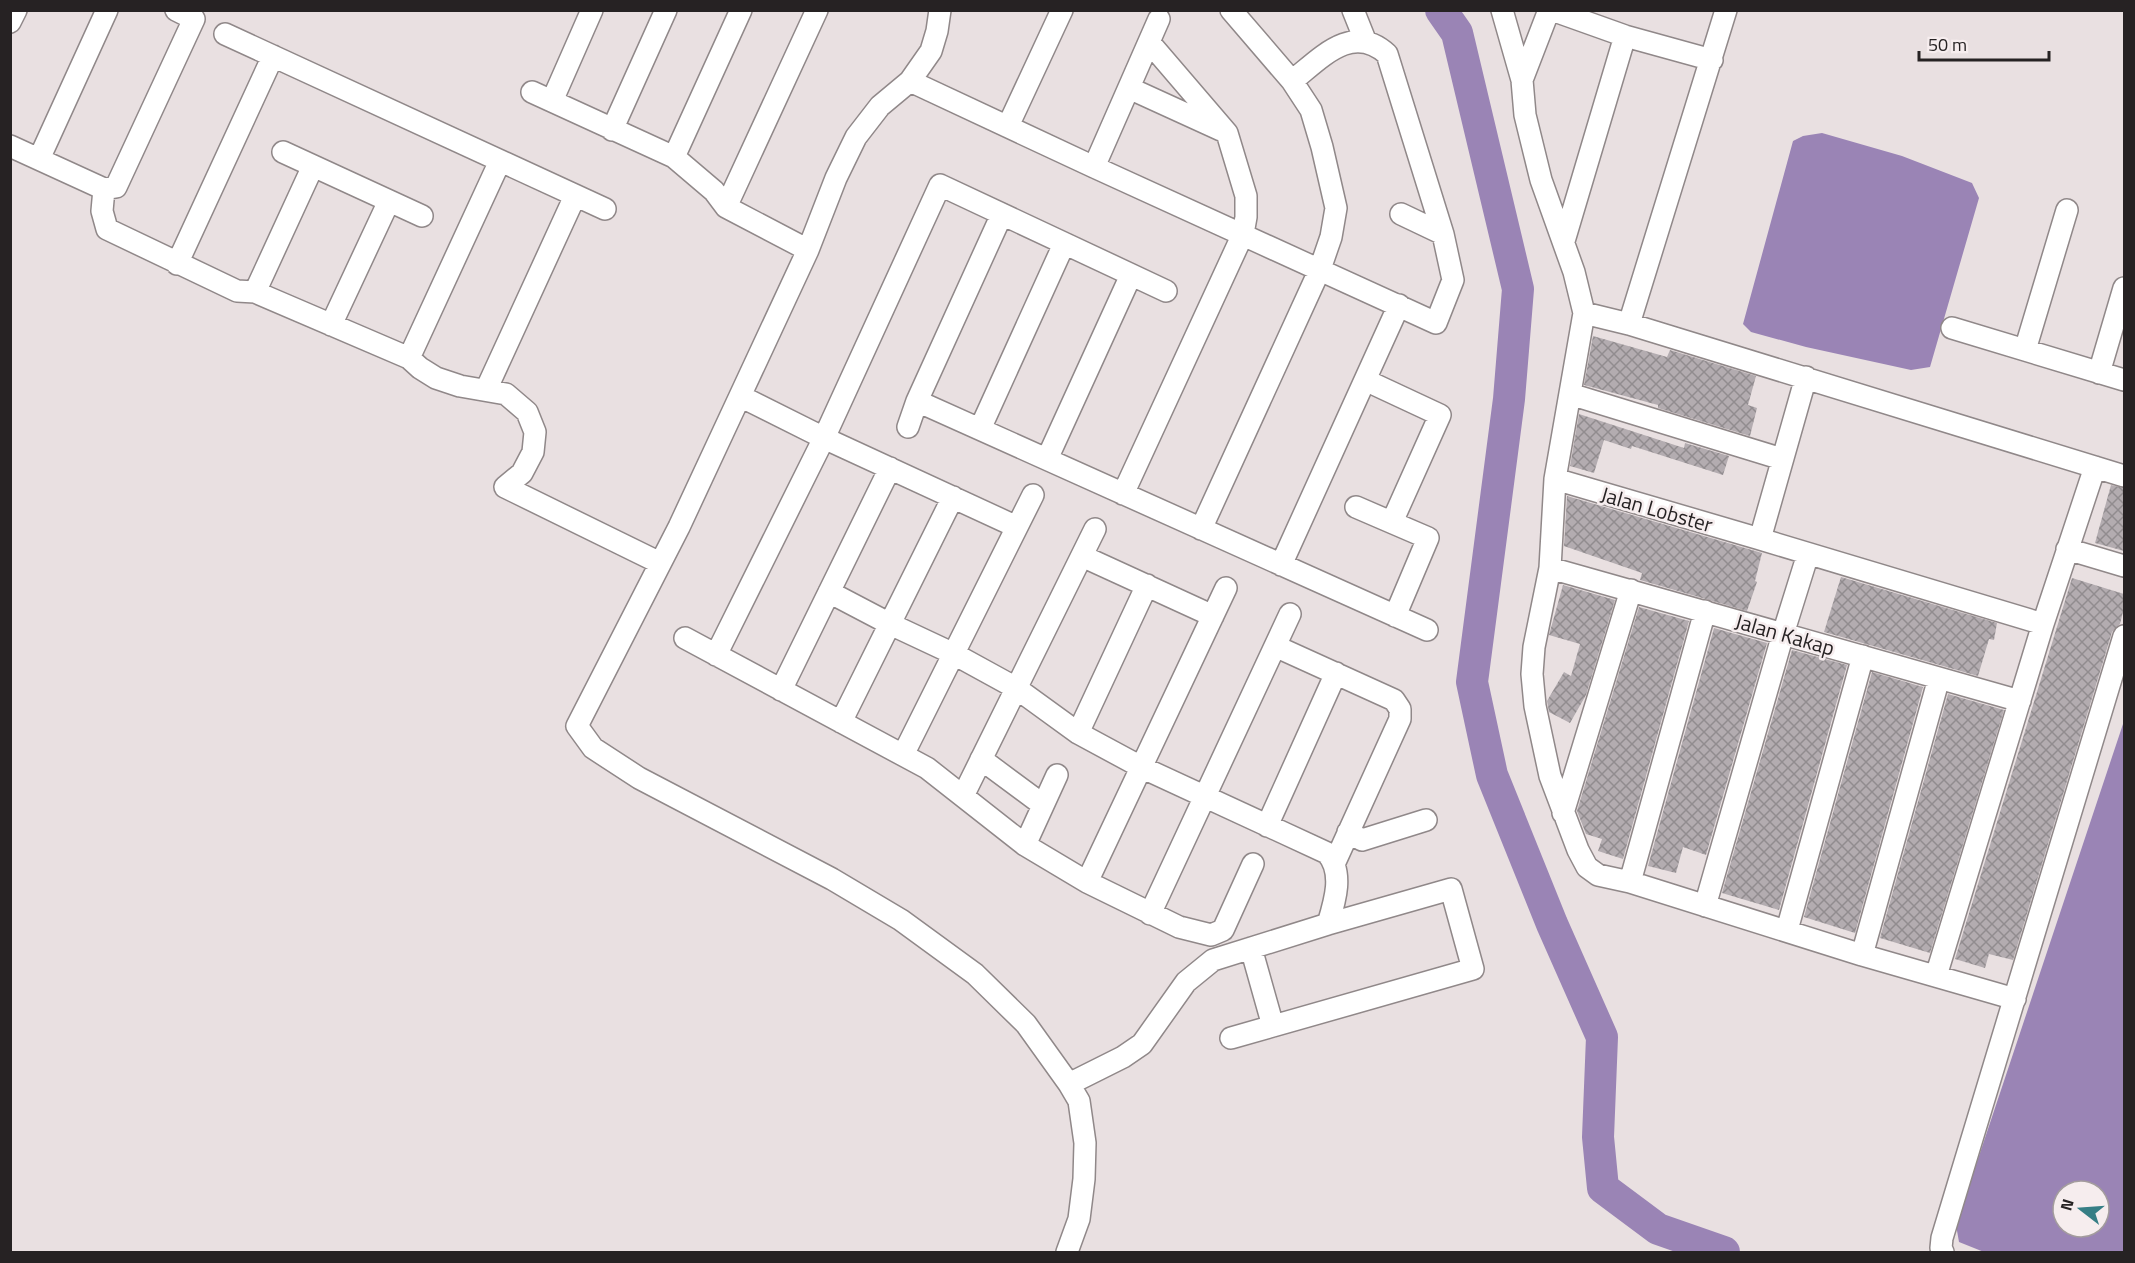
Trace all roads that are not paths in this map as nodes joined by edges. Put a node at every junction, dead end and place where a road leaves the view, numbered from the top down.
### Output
1 (16, 10) edge
2 (107, 10) edge
3 (176, 10) edge
4 (592, 10) edge
5 (666, 10) edge
6 (741, 10) edge
7 (817, 10) edge
8 (940, 10) edge
9 (1062, 10) edge
10 (1231, 10) edge
11 (1353, 10) edge
12 (1502, 10) edge
13 (1551, 10) edge
14 (1726, 10) edge
15 (1159, 19) dead end
16 (10, 22) edge
17 (225, 34) dead end
18 (1625, 36) junction
19 (1365, 40) junction
20 (1149, 42) junction
21 (273, 56) junction
22 (1712, 60) junction
23 (1522, 80) junction
24 (910, 81) junction
25 (1292, 81) junction
26 (1128, 88) junction
27 (532, 92) dead end
28 (552, 101) junction
29 (1008, 126) junction
30 (612, 129) junction
31 (1227, 133) junction
32 (10, 146) edge
33 (283, 152) dead end
34 (674, 157) junction
35 (39, 159) junction
36 (500, 160) junction
37 (313, 166) junction
38 (1094, 167) junction
39 (104, 189) junction
40 (575, 196) junction
41 (389, 201) junction
42 (726, 207) junction
43 (605, 210) dead end
44 (2067, 210) dead end
45 (1002, 214) junction
46 (1401, 214) dead end
47 (422, 216) dead end
48 (1243, 234) junction
49 (1443, 234) junction
50 (1564, 241) junction
51 (1064, 243) junction
52 (808, 250) junction
53 (177, 264) junction
54 (1320, 269) junction
55 (1131, 275) junction
56 (2124, 288) edge
57 (1166, 291) dead end
58 (255, 292) junction
59 (1399, 305) junction
60 (1584, 313) junction
61 (1629, 324) junction
62 (331, 325) junction
63 (1952, 328) dead end
64 (2025, 350) junction
65 (409, 358) junction
66 (2099, 373) junction
67 (1806, 377) junction
68 (1365, 380) junction
69 (2124, 381) edge
70 (486, 390) junction
71 (1570, 394) junction
72 (740, 396) junction
73 (917, 401) junction
74 (908, 427) dead end
75 (980, 429) junction
76 (824, 438) junction
77 (1047, 459) junction
78 (1782, 459) junction
79 (2095, 467) junction
80 (890, 468) junction
81 (2124, 476) edge
82 (1555, 479) junction
83 (1123, 494) junction
84 (1033, 495) dead end
85 (953, 497) junction
86 (1356, 507) dead end
87 (1392, 522) junction
88 (1017, 527) junction
89 (1095, 529) dead end
90 (1201, 529) junction
91 (1760, 539) junction
92 (2067, 549) junction
93 (1808, 554) junction
94 (1082, 556) junction
95 (660, 563) junction
96 (1281, 564) junction
97 (2124, 566) edge
98 (1550, 568) junction
99 (1147, 585) junction
100 (1226, 588) dead end
101 (1631, 590) junction
102 (829, 592) junction
103 (1705, 611) junction
104 (1290, 614) dead end
105 (1214, 616) junction
106 (1395, 616) junction
107 (890, 624) junction
108 (2043, 624) junction
109 (1427, 630) dead end
110 (1783, 634) junction
111 (685, 638) dead end
112 (2124, 641) edge
113 (1275, 646) junction
114 (954, 654) junction
115 (716, 655) junction
116 (1863, 656) junction
117 (1336, 673) junction
118 (1939, 678) junction
119 (1016, 688) junction
120 (781, 690) junction
121 (2020, 701) junction
122 (841, 722) junction
123 (1078, 733) junction
124 (903, 755) junction
125 (981, 759) junction
126 (1141, 767) junction
127 (1057, 775) dead end
128 (1205, 795) junction
129 (963, 796) junction
130 (1043, 805) junction
131 (1563, 813) junction
132 (1426, 820) dead end
133 (1267, 826) junction
134 (1348, 832) junction
135 (1025, 845) junction
136 (1335, 862) junction
137 (1253, 864) dead end
138 (1087, 882) junction
139 (1630, 882) junction
140 (1705, 906) junction
141 (1150, 914) junction
142 (1328, 924) junction
143 (1787, 930) junction
144 (1251, 948) junction
145 (1862, 955) junction
146 (1936, 976) junction
147 (2015, 999) junction
148 (1273, 1026) junction
149 (1231, 1038) dead end
150 (1069, 1084) junction
151 (1067, 1252) edge
152 (1943, 1252) edge

1 - 16 street
2 - 35 street
3 - 39 street
4 - 28 street
5 - 30 street
6 - 34 street
7 - 42 street
8 - 24 street
9 - 29 street
10 - 25 street
11 - 19 street
12 - 23 street
13 - 18 street
13 - 23 street
14 - 22 street
15 - 20 street
17 - 21 street
18 - 22 street
18 - 50 street
19 - 25 street
19 - 49 street
20 - 26 street
20 - 31 street
21 - 36 street
21 - 53 street
22 - 61 street
23 - 50 street
24 - 29 street
24 - 52 street
25 - 54 street
26 - 31 street
26 - 38 street
27 - 28 street
28 - 30 street
29 - 38 street
30 - 34 street
31 - 48 street
32 - 35 street
33 - 37 street
34 - 42 street
35 - 39 street
36 - 40 street
36 - 65 street
37 - 41 street
37 - 58 street
38 - 48 street
39 - 53 street
40 - 43 street
40 - 70 street
41 - 47 street
41 - 62 street
42 - 52 street
44 - 64 street
45 - 51 street
45 - 73 street
45 - 76 street
46 - 49 street
48 - 54 street
48 - 83 street
49 - 59 street
50 - 60 street
51 - 55 street
51 - 75 street
52 - 72 street
53 - 58 street
54 - 59 street
54 - 90 street
55 - 57 street
55 - 77 street
56 - 66 street
58 - 62 street
59 - 68 street
60 - 61 street
60 - 71 street
61 - 67 street
62 - 65 street
63 - 64 street
64 - 66 street
65 - 70 street
66 - 69 street
67 - 78 street
67 - 79 street
68 - 87 street
68 - 96 street
70 - 95 street
71 - 78 street
71 - 82 street
72 - 76 street
72 - 95 street
73 - 74 street
73 - 75 street
75 - 77 street
76 - 80 street
76 - 115 street
77 - 83 street
78 - 91 street
79 - 81 street
79 - 92 street
80 - 85 street
80 - 102 street
82 - 91 street, Jalan Lobster
82 - 98 street
83 - 90 street
84 - 88 street
85 - 88 street
85 - 107 street
86 - 87 street
87 - 106 street
88 - 114 street
89 - 94 street
90 - 96 street
91 - 93 street, Jalan Lobster
92 - 97 street
92 - 108 street
93 - 108 street, Jalan Lobster
93 - 110 street
94 - 99 street
94 - 119 street
95 - 150 street
96 - 106 street
98 - 101 street, Jalan Kakap
98 - 131 street
99 - 105 street
99 - 123 street
100 - 105 street
101 - 103 street, Jalan Kakap
101 - 131 street
102 - 107 street
102 - 120 street
103 - 110 street, Jalan Kakap
103 - 139 street
104 - 113 street
105 - 126 street
106 - 109 street
107 - 114 street
107 - 122 street
108 - 121 street
110 - 116 street, Jalan Kakap
110 - 140 street
111 - 115 street
112 - 147 street
113 - 117 street
113 - 128 street
114 - 119 street
114 - 124 street
115 - 120 street
116 - 118 street, Jalan Kakap
116 - 143 street
117 - 133 street
117 - 134 street
118 - 121 street, Jalan Kakap
118 - 145 street
119 - 123 street
119 - 125 street
120 - 122 street
121 - 146 street
122 - 124 street
123 - 126 street
124 - 129 street
125 - 129 street
125 - 130 street
126 - 128 street
126 - 138 street
127 - 130 street
128 - 133 street
128 - 141 street
129 - 135 street
130 - 135 street
131 - 139 street
132 - 134 street
133 - 136 street
134 - 136 street
135 - 138 street
136 - 142 street
137 - 141 street
138 - 141 street
139 - 140 street
140 - 143 street
142 - 144 street
142 - 148 street
143 - 145 street
144 - 148 street
144 - 150 street
145 - 146 street
146 - 147 street
147 - 152 street
148 - 149 street
150 - 151 street

